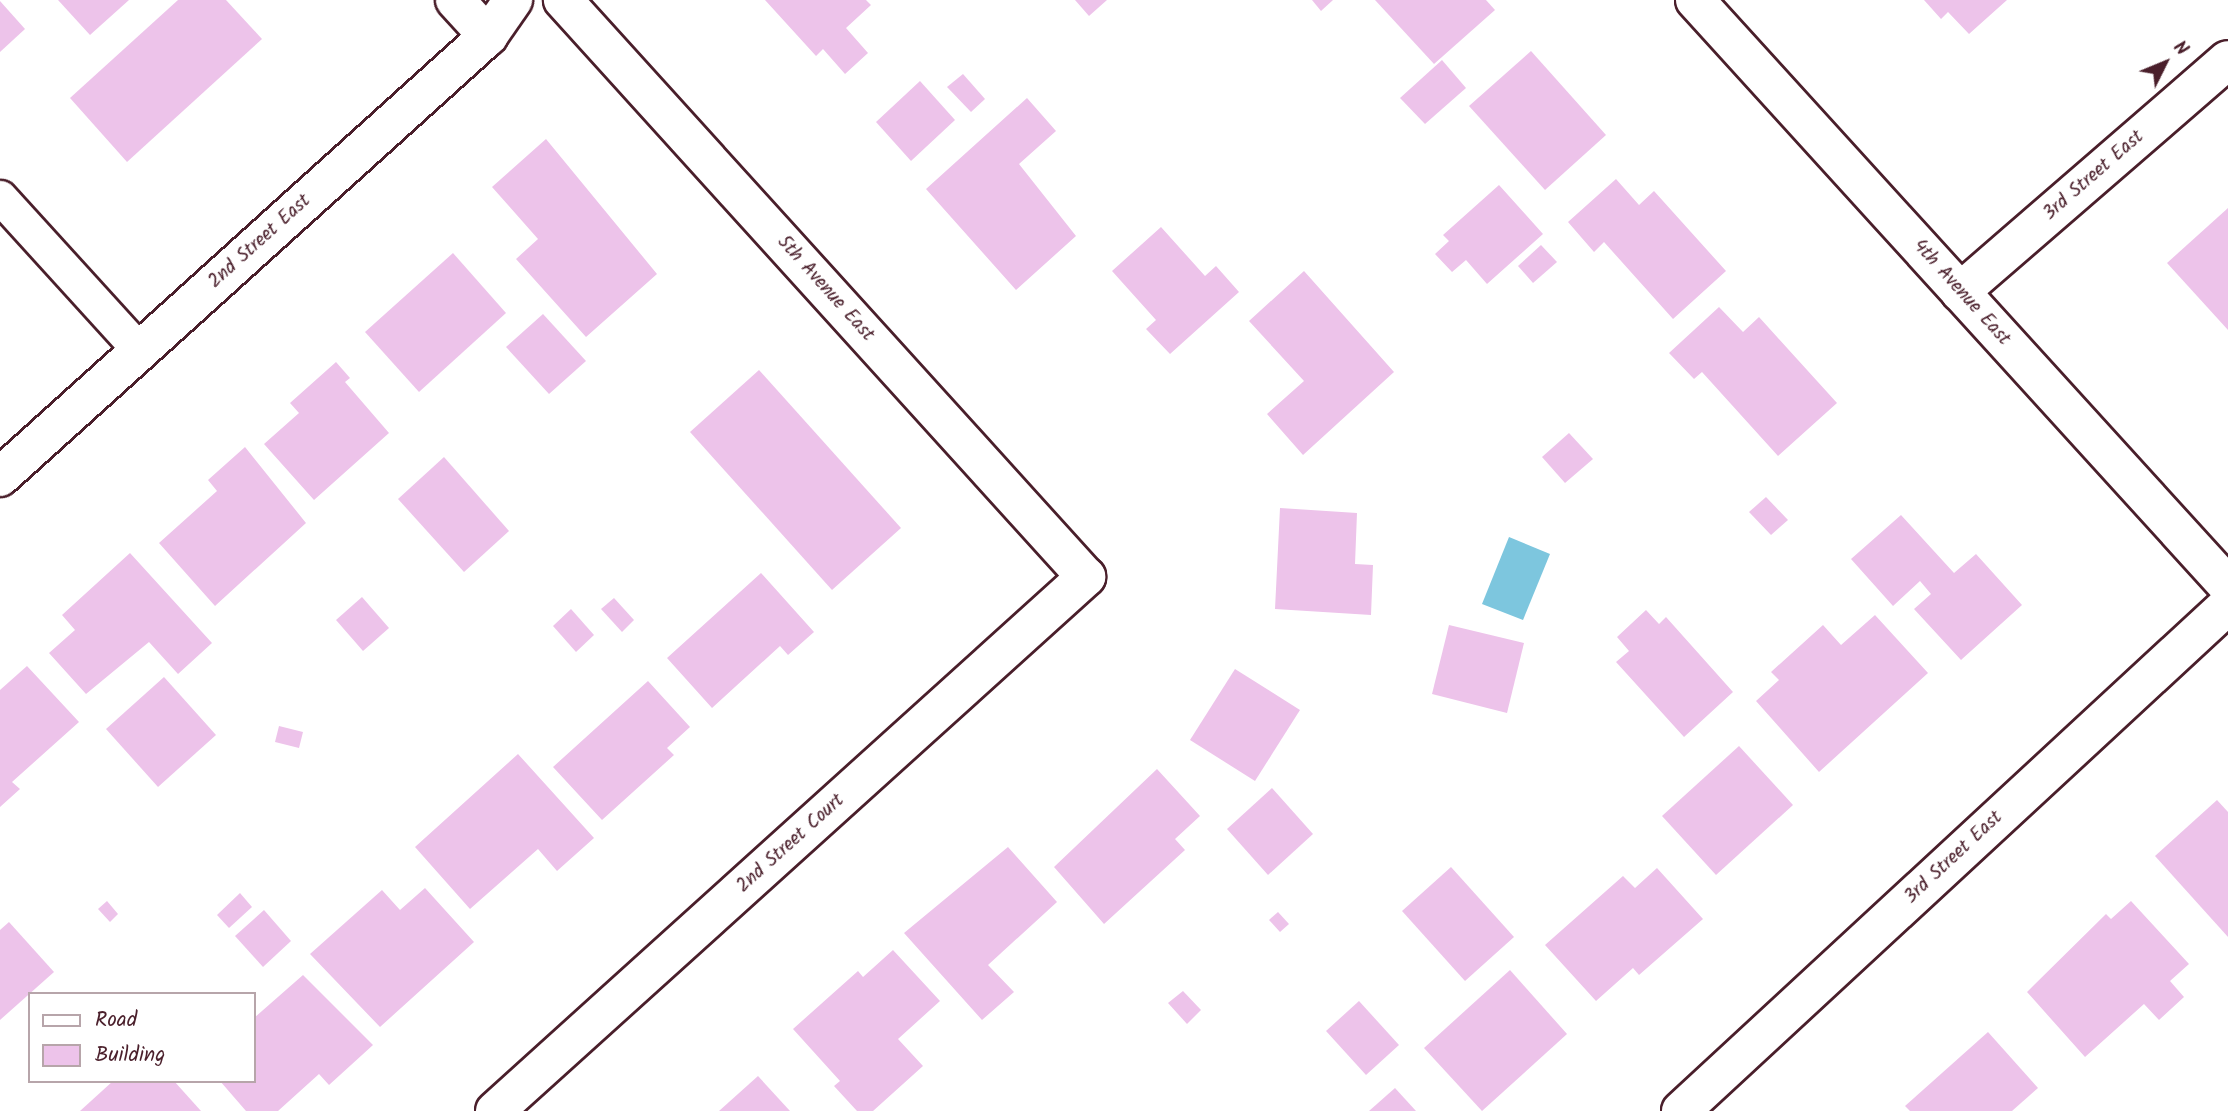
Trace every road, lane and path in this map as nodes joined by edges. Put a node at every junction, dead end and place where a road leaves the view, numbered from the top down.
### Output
1 (455, 0) edge
2 (513, 0) edge
3 (563, 0) edge
4 (1695, 0) edge
5 (488, 36) junction
6 (2228, 60) edge
7 (0, 197) edge
8 (1960, 292) junction
9 (140, 351) junction
10 (0, 477) edge
11 (1086, 577) joint
12 (2228, 586) edge
13 (2228, 605) edge
14 (495, 1111) edge
15 (1681, 1111) edge

1 - 5 street
2 - 5 street, 2nd Street East
3 - 11 street, 5th Avenue East
4 - 8 street, 4th Avenue East
5 - 9 street, 2nd Street East
6 - 8 street, 3rd Street East
7 - 9 lane
8 - 12 street, 4th Avenue East
9 - 10 street, 2nd Street East
11 - 14 street, 2nd Street Court
13 - 15 street, 3rd Street East

